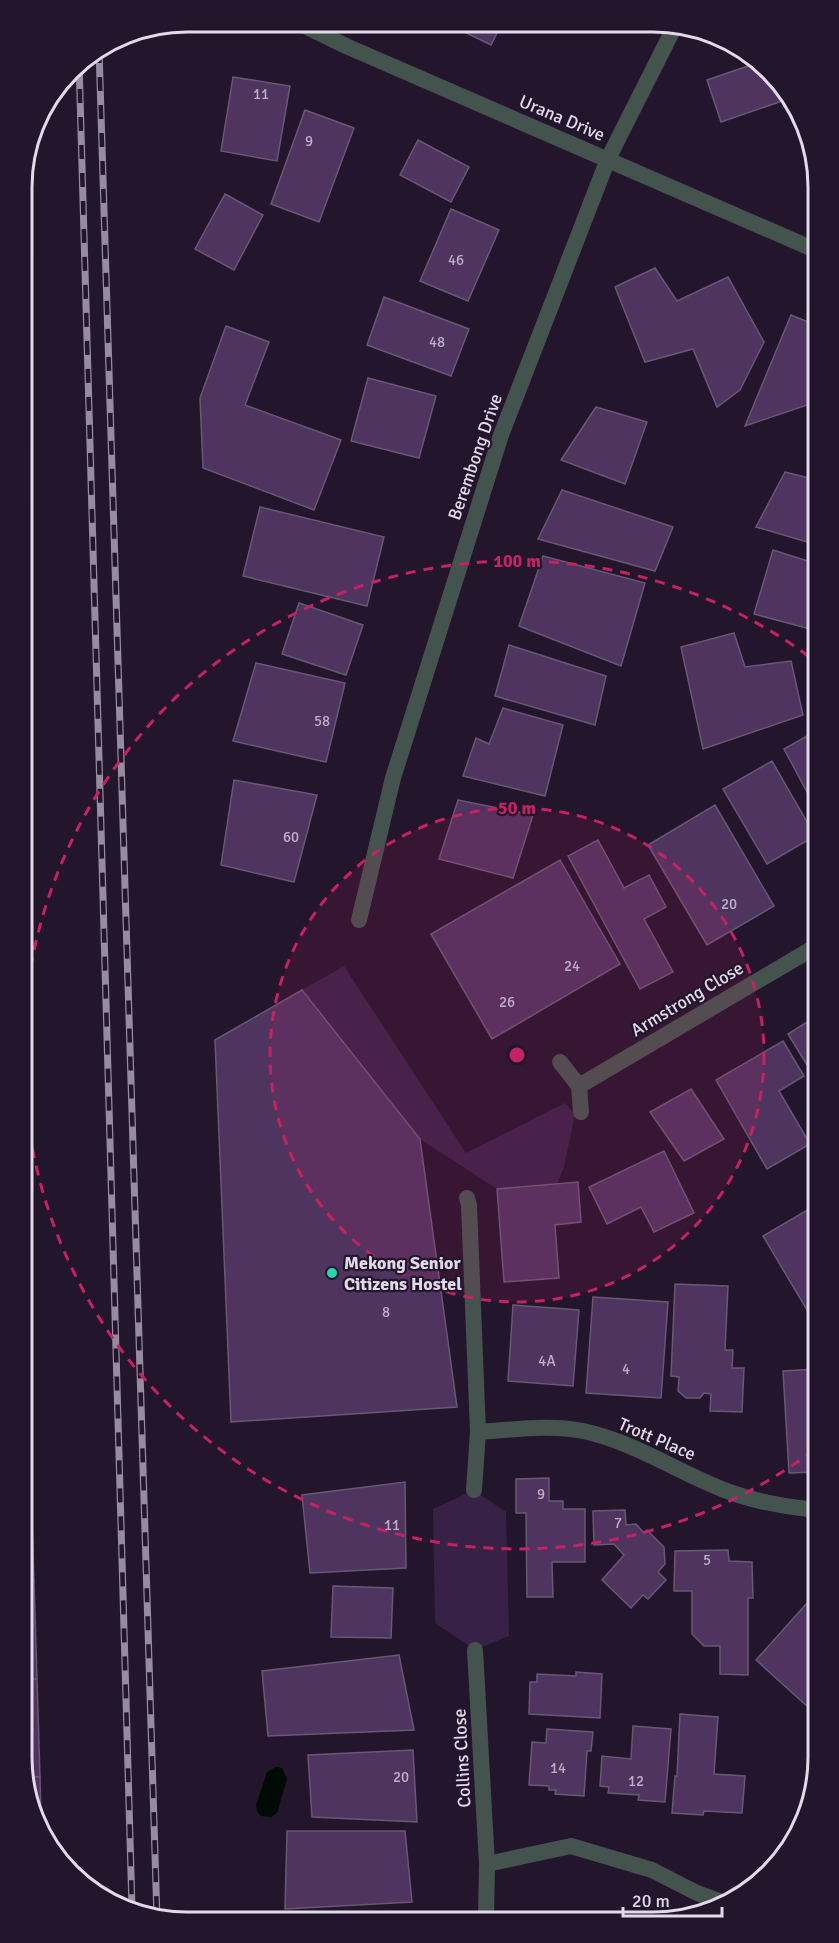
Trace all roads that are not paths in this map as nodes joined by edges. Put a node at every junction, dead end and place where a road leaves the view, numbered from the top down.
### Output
1 (317, 32) edge
2 (672, 33) edge
3 (608, 159) junction
4 (808, 247) edge
5 (359, 920) dead end
6 (808, 951) edge
7 (561, 1062) dead end
8 (579, 1086) junction
9 (580, 1112) dead end
10 (467, 1198) dead end
11 (478, 1432) junction
12 (474, 1490) dead end
13 (807, 1509) edge
14 (475, 1650) dead end
15 (487, 1864) junction
16 (712, 1899) edge
17 (486, 1912) edge

1 - 3 street, Urana Drive
2 - 3 street, Berembong Drive
3 - 4 street, Urana Drive
3 - 5 street, Berembong Drive
6 - 8 street, Armstrong Close
7 - 8 street
8 - 9 street
10 - 11 street
11 - 12 street
11 - 13 street, Trott Place
14 - 15 street, Collins Close
15 - 16 street
15 - 17 street, Collins Close

